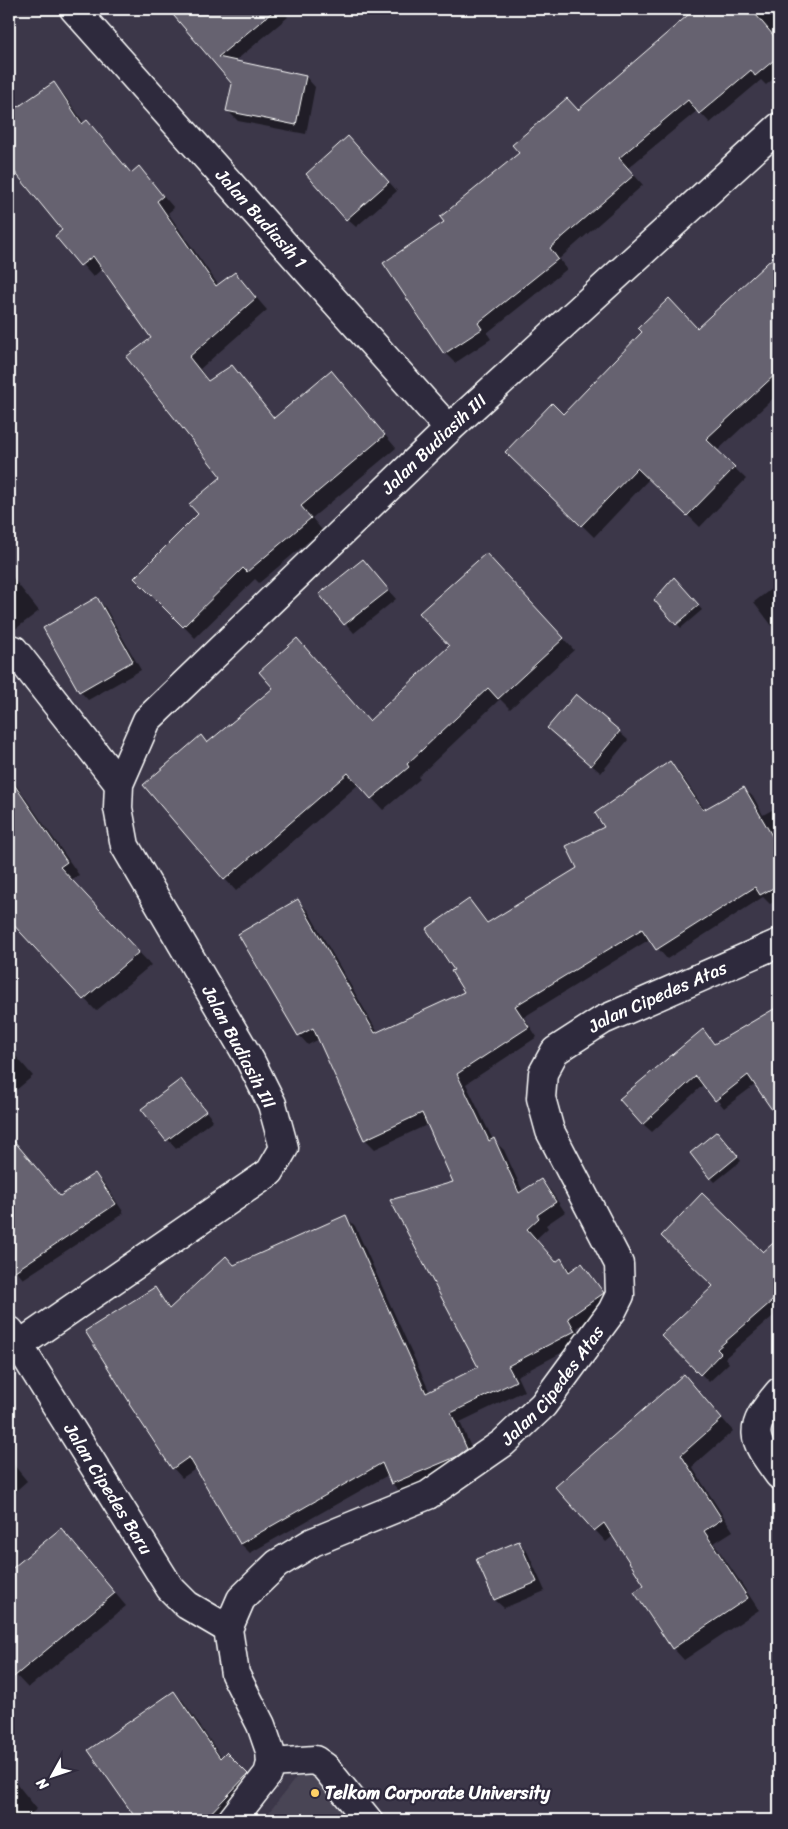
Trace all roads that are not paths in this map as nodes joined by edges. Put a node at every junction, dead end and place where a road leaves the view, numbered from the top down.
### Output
1 (74, 9) edge
2 (779, 127) edge
3 (449, 429) junction
4 (14, 650) dead end
5 (119, 784) junction
6 (779, 943) edge
7 (14, 1338) edge
8 (779, 1392) edge
9 (779, 1475) edge
10 (228, 1630) junction
11 (271, 1763) junction
12 (232, 1820) edge
13 (368, 1820) edge

1 - 3 street, Jalan Budiasih 1
2 - 3 street, Jalan Budiasih III
3 - 5 street, Jalan Budiasih III
4 - 5 street
5 - 7 street, Jalan Budiasih III
6 - 10 street, Jalan Cipedes Atas
7 - 10 street, Jalan Cipedes Baru
8 - 9 street
10 - 11 street
11 - 12 street
11 - 13 street

